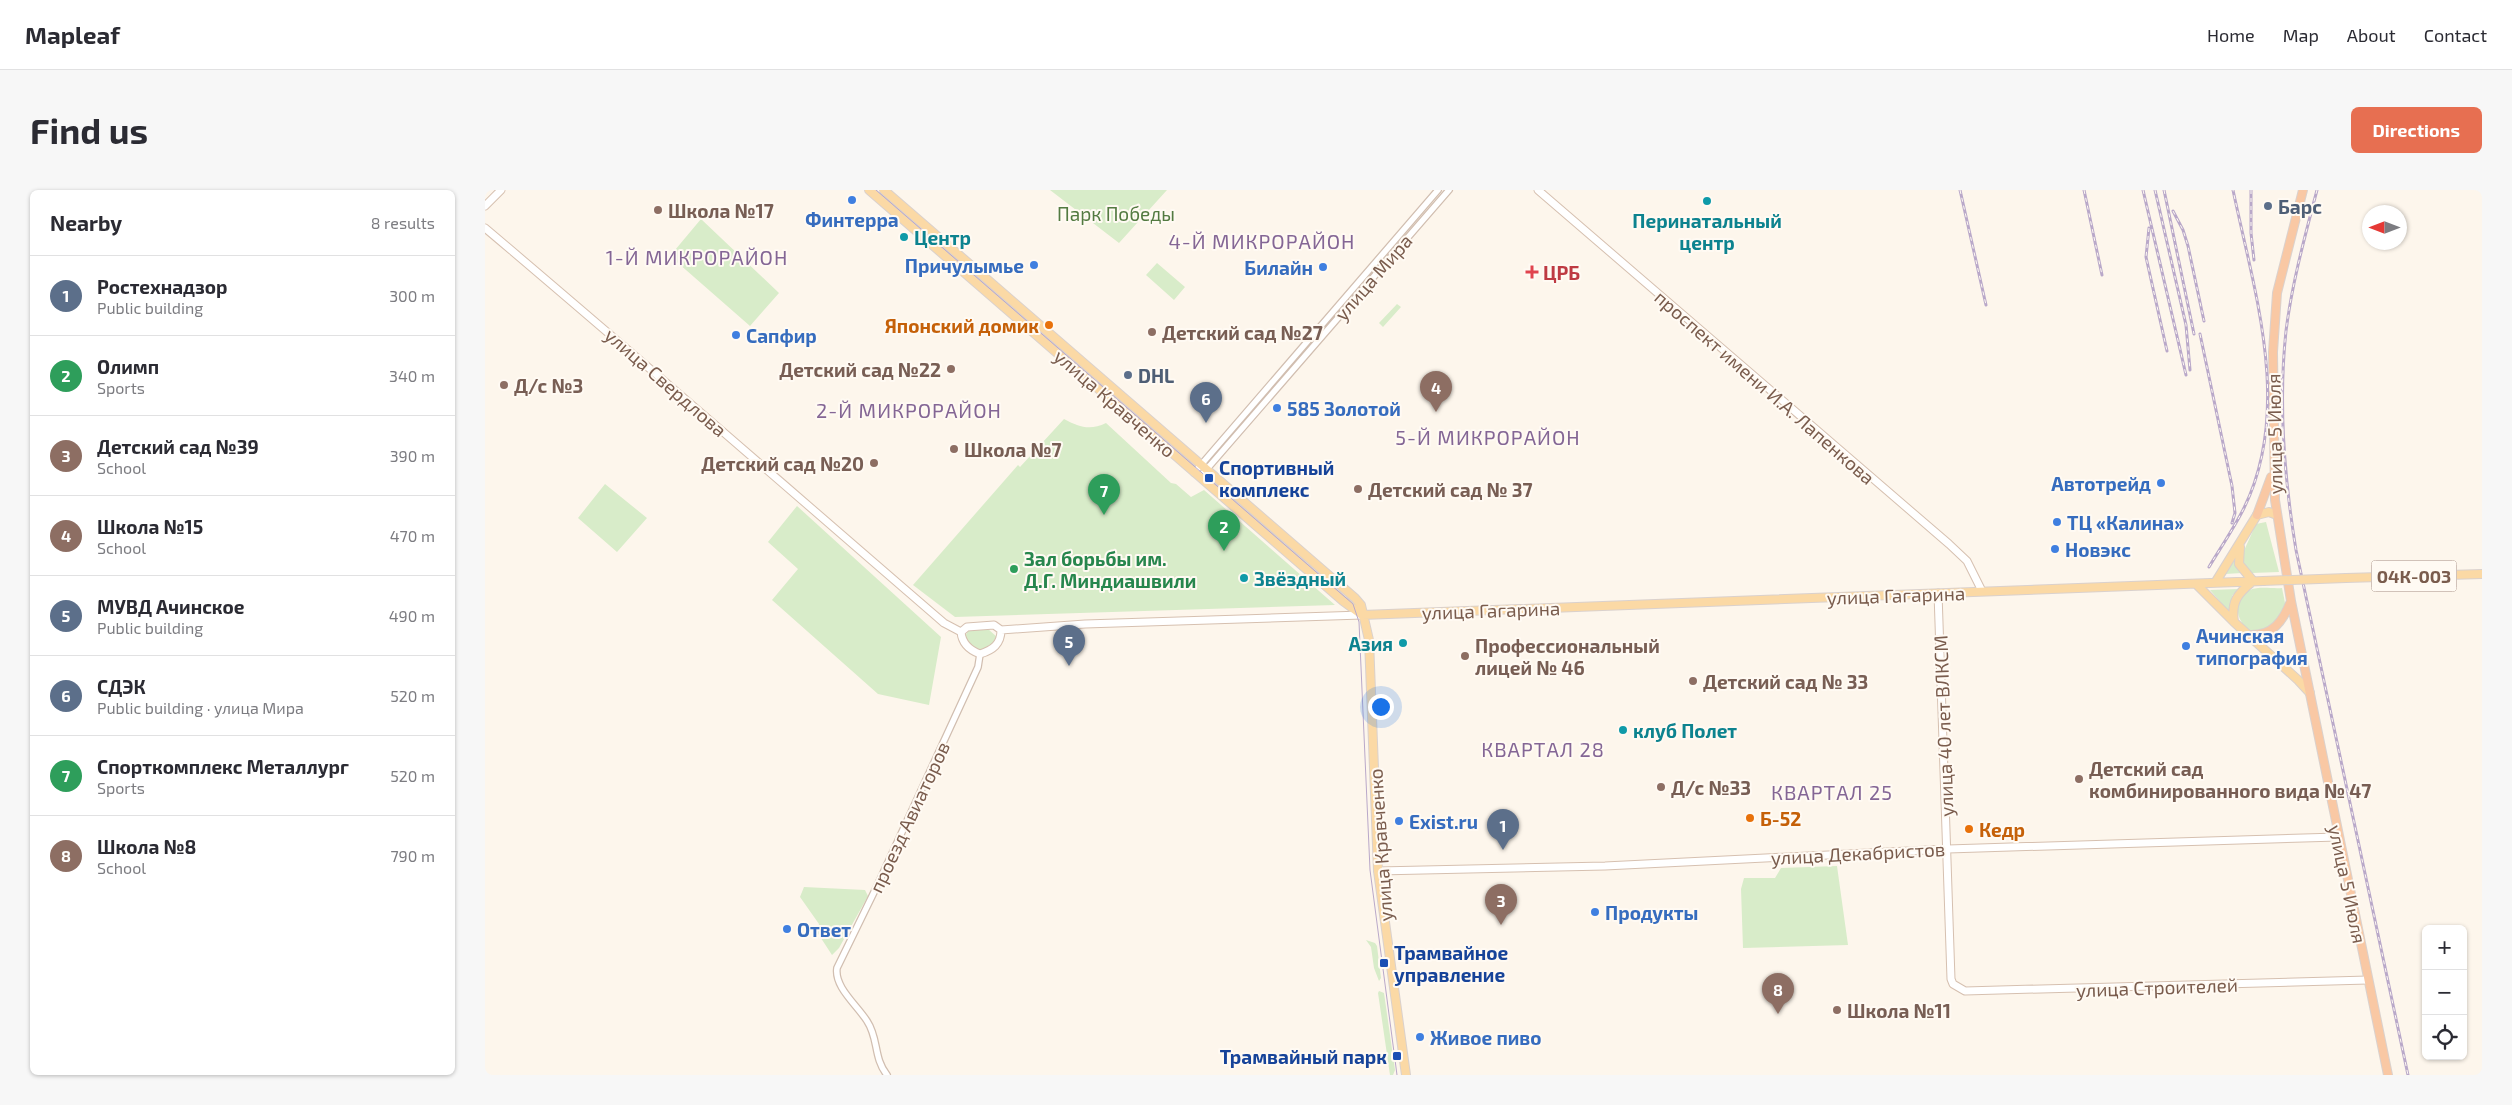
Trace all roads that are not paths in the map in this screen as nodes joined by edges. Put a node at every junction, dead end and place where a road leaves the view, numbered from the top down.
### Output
1 (501, 190) edge
2 (869, 190) edge
3 (884, 190) edge
4 (1438, 190) edge
5 (1449, 190) edge
6 (1538, 190) edge
7 (2303, 190) edge
8 (485, 206) edge
9 (1407, 226) junction
10 (485, 228) edge
11 (1413, 231) junction
12 (1344, 299) junction
13 (1350, 304) junction
14 (1204, 467) junction
15 (2274, 468) junction
16 (1197, 475) junction
17 (2257, 515) junction
18 (2277, 515) junction
19 (2241, 543) junction
20 (2482, 574) edge
21 (2253, 581) junction
22 (2215, 583) junction
23 (2196, 584) junction
24 (1982, 591) junction
25 (1938, 593) junction
26 (2291, 601) junction
27 (1362, 615) junction
28 (2234, 622) junction
29 (1001, 630) junction
30 (961, 632) junction
31 (2249, 635) junction
32 (980, 654) junction
33 (2307, 678) junction
34 (2298, 680) junction
35 (2310, 694) junction
36 (2338, 837) junction
37 (1948, 849) junction
38 (1378, 871) junction
39 (1951, 979) joint
40 (2368, 980) junction
41 (887, 1075) edge
42 (1406, 1075) edge
43 (2388, 1075) edge

1 - 8 main road
2 - 16 main road, улица Кравченко
3 - 14 main road, улица Кравченко
4 - 9 street, улица Мира
5 - 11 street, улица Мира
6 - 24 main road, проспект имени И.А. Лапенкова
7 - 15 highway, улица 5 Июля
9 - 11 street
9 - 12 street, улица Мира
10 - 30 main road, улица Свердлова
11 - 13 street, улица Мира
12 - 13 street
12 - 14 street, улица Мира
13 - 14 street, улица Мира
14 - 16 street, улица Мира
14 - 27 main road, улица Кравченко
15 - 17 highway
15 - 18 highway, улица 5 Июля
16 - 27 main road, улица Кравченко
17 - 18 main road
17 - 19 main road
18 - 26 highway, улица 5 Июля
19 - 21 main road
19 - 22 main road
20 - 21 main road, улица Гагарина / 04К-003, bridge
21 - 22 main road, улица Гагарина
21 - 28 main road
22 - 23 main road, улица Гагарина
23 - 24 main road, улица Гагарина
23 - 28 main road
24 - 25 main road, улица Гагарина
25 - 27 main road, улица Гагарина
25 - 37 main road, улица 40 лет ВЛКСМ
26 - 31 highway
26 - 33 highway, улица 5 Июля
27 - 29 main road, улица Гагарина
27 - 38 main road, улица Кравченко
28 - 31 main road
29 - 30 main road
29 - 32 main road
30 - 32 main road
31 - 34 main road
32 - 41 street, проезд Авиаторов
33 - 34 main road
33 - 35 highway, улица 5 Июля
34 - 35 main road
35 - 36 highway, улица 5 Июля
36 - 37 main road, улица Декабристов
36 - 40 highway, улица 5 Июля
37 - 38 main road, улица Декабристов
37 - 39 main road, улица 40 лет ВЛКСМ
38 - 42 main road, улица Кравченко
39 - 40 main road, улица Строителей
40 - 43 highway, улица 5 Июля

